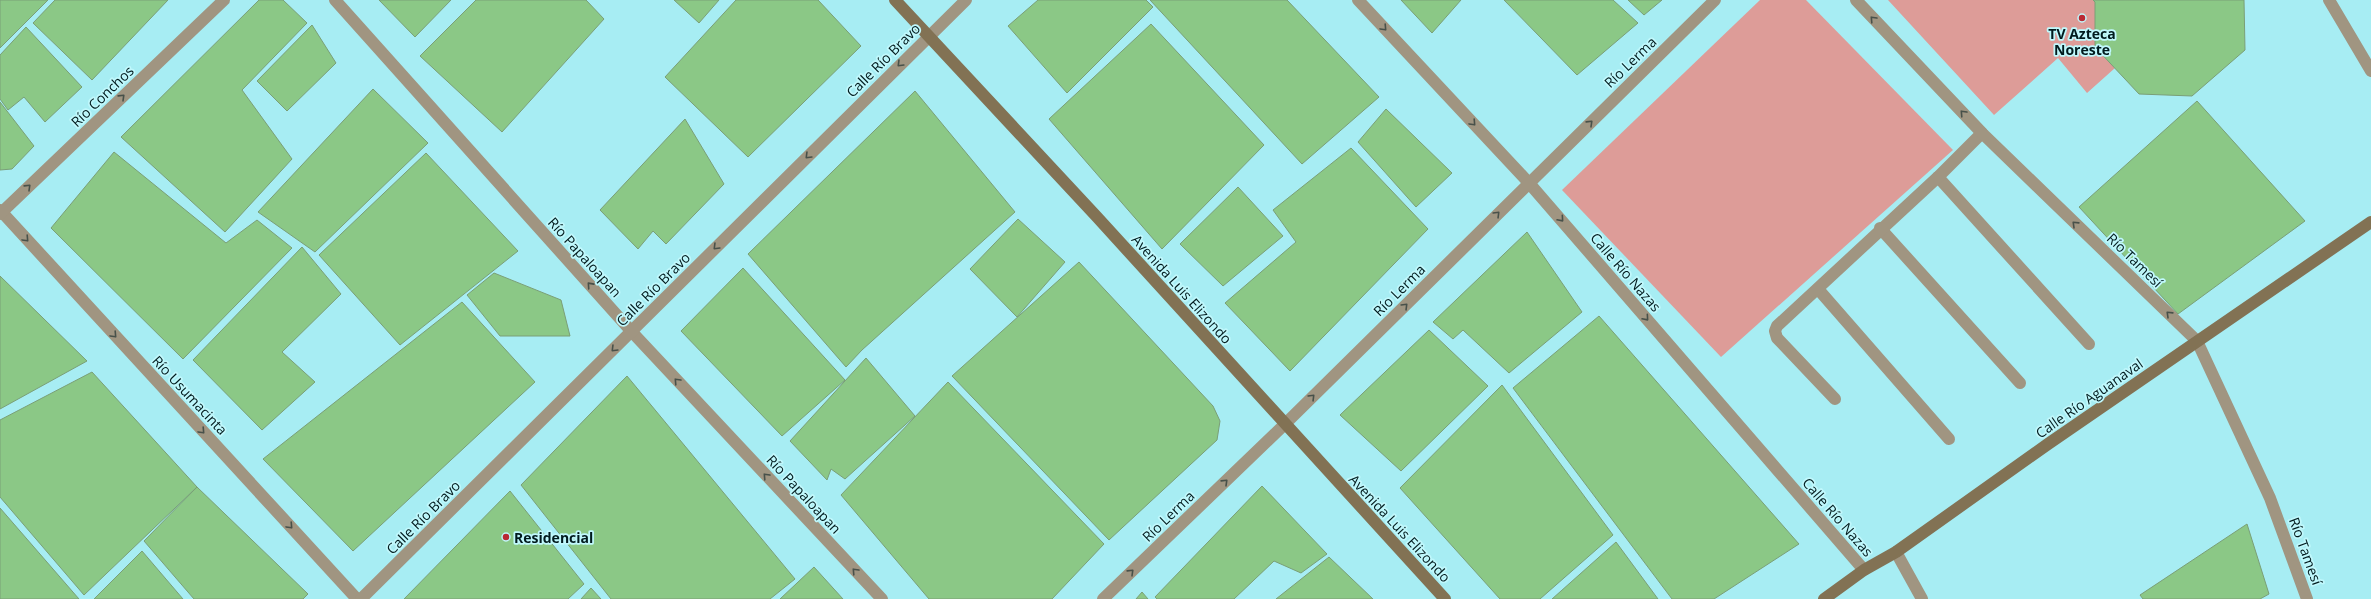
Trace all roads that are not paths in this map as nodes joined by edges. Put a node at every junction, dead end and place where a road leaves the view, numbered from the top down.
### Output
1 (224, 0) edge
2 (335, 0) edge
3 (896, 0) edge
4 (966, 0) edge
5 (1358, 0) edge
6 (1715, 0) edge
7 (1856, 0) edge
8 (2329, 0) edge
9 (928, 36) junction
10 (2371, 71) edge
11 (1982, 133) junction
12 (1938, 176) junction
13 (1529, 183) junction
14 (1, 212) edge
15 (2371, 222) edge
16 (1880, 228) junction
17 (1818, 289) junction
18 (632, 332) junction
19 (2197, 341) junction
20 (2089, 344) dead end
21 (2020, 383) dead end
22 (1835, 399) dead end
23 (1284, 425) junction
24 (1949, 439) dead end
25 (1896, 552) junction
26 (1864, 570) junction
27 (357, 599) edge
28 (361, 599) edge
29 (882, 599) edge
30 (1103, 599) edge
31 (1445, 599) edge
32 (1824, 599) edge
33 (1922, 599) edge
34 (2307, 599) edge

14 -> 1 street, Río Conchos
18 -> 2 street, Río Papaloapan
3 - 9 street, Avenida Luis Elizondo
4 - 9 street, Calle Río Bravo
5 -> 13 street, Calle Río Nazas
13 -> 6 street, Río Lerma
11 -> 7 street, Río Tamesí
8 - 10 street
9 -> 18 street, Calle Río Bravo
9 - 23 street, Avenida Luis Elizondo
11 - 12 street
19 -> 11 street, Río Tamesí
12 - 16 street
12 - 20 street
23 -> 13 street, Río Lerma
13 -> 26 street, Calle Río Nazas
14 -> 27 street, Río Usumacinta
15 - 19 street, Calle Río Aguanaval
16 - 17 street
16 - 21 street
17 - 22 street
17 - 24 street
18 -> 28 street, Calle Río Bravo
29 -> 18 street, Río Papaloapan
19 - 25 street, Calle Río Aguanaval
19 - 34 street, Río Tamesí
30 -> 23 street, Río Lerma
23 - 31 street, Avenida Luis Elizondo
25 - 26 street, Calle Río Aguanaval
25 - 33 street, Calle Río Nazas
26 - 32 street, Calle Río Aguanaval

